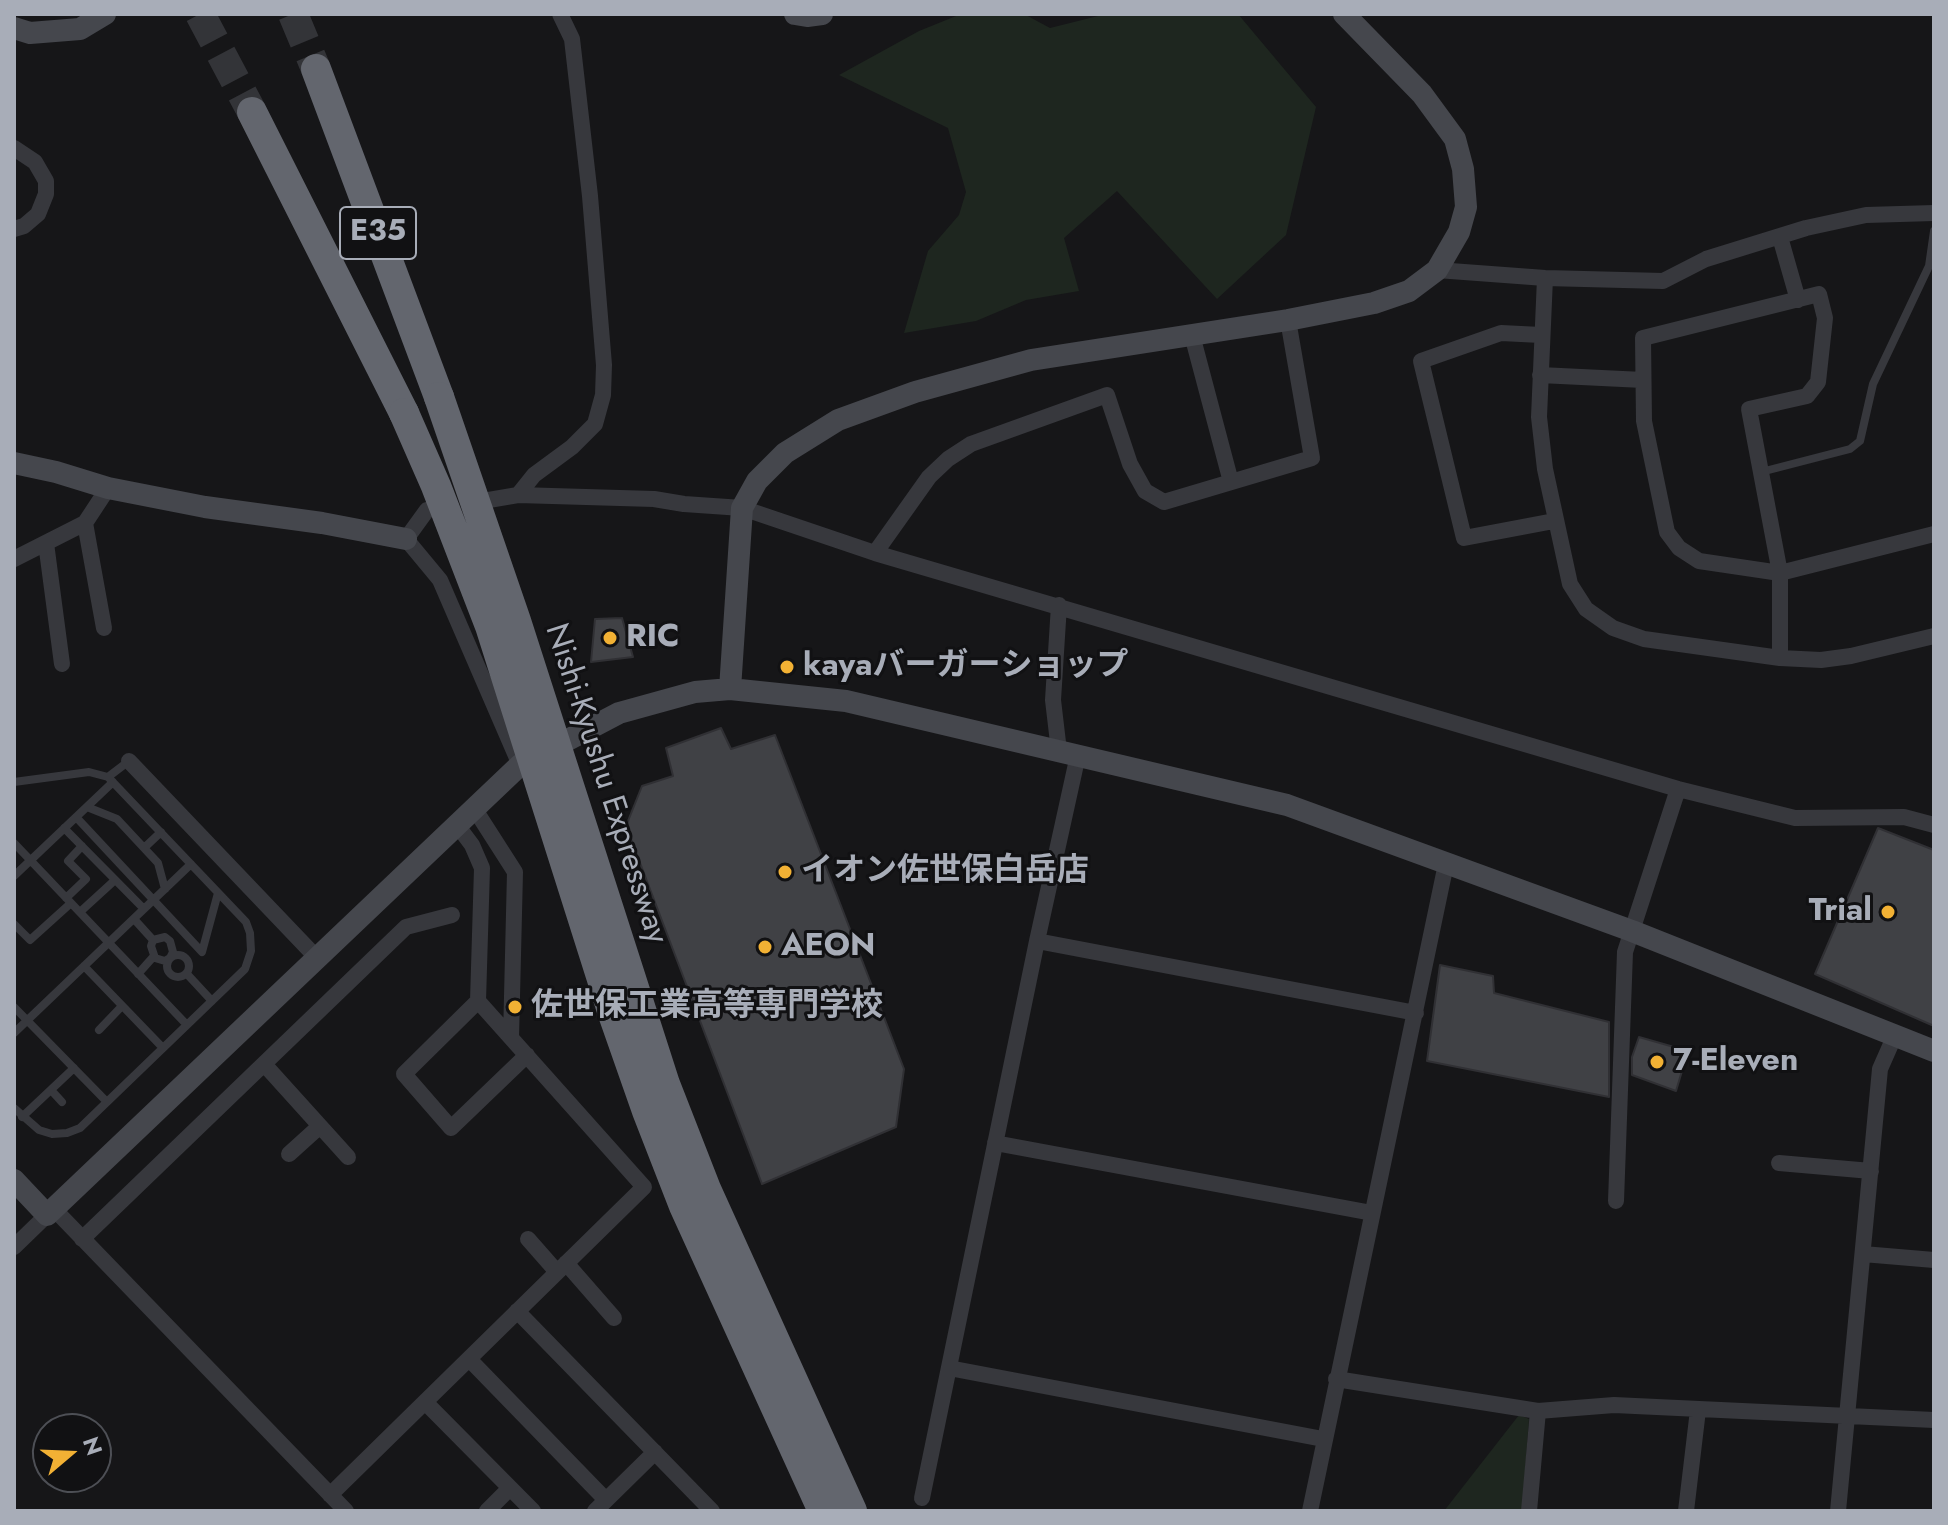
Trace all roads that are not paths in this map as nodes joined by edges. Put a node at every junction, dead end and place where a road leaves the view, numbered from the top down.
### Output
1 (105, 14) edge
2 (560, 14) edge
3 (795, 14) edge
4 (822, 14) edge
5 (1344, 14) edge
6 (14, 28) edge
7 (316, 69) tunnel mouth
8 (252, 112) tunnel mouth
9 (14, 148) edge
10 (1934, 213) edge
11 (14, 229) edge
12 (1934, 231) edge
13 (1780, 237) junction
14 (1437, 270) junction
15 (1545, 278) junction
16 (1798, 300) junction
17 (1288, 320) junction
18 (1192, 335) junction
19 (1541, 335) junction
20 (1540, 375) junction
21 (1643, 380) junction
22 (14, 463) edge
23 (1761, 472) junction
24 (1231, 482) junction
25 (108, 488) junction
26 (518, 495) junction
27 (742, 508) junction
28 (1554, 521) junction
29 (85, 523) junction
30 (1934, 534) edge
31 (406, 539) junction
32 (46, 543) junction
33 (875, 553) junction
34 (14, 559) edge
35 (1780, 573) junction
36 (1059, 605) junction
37 (104, 628) dead end
38 (1934, 636) edge
39 (1780, 658) junction
40 (62, 664) dead end
41 (730, 689) junction
42 (1069, 753) junction
43 (129, 761) joint
44 (520, 765) junction
45 (111, 779) junction
46 (14, 782) edge
47 (1678, 789) junction
48 (87, 807) junction
49 (474, 808) junction
50 (76, 817) junction
51 (457, 825) junction
52 (1934, 825) edge
53 (64, 828) junction
54 (161, 832) junction
55 (14, 843) edge
56 (82, 846) junction
57 (144, 848) junction
58 (31, 860) junction
59 (191, 864) junction
60 (1446, 864) junction
61 (14, 876) edge
62 (115, 880) junction
63 (165, 889) junction
64 (218, 893) junction
65 (69, 900) junction
66 (154, 900) junction
67 (144, 909) junction
68 (80, 912) junction
69 (452, 915) dead end
70 (134, 919) junction
71 (14, 924) edge
72 (1632, 931) junction
73 (153, 940) junction
74 (1037, 941) junction
75 (109, 943) junction
76 (154, 956) junction
77 (170, 958) junction
78 (317, 958) junction
79 (84, 966) junction
80 (138, 974) junction
81 (187, 974) junction
82 (212, 1001) junction
83 (478, 1001) junction
84 (122, 1006) junction
85 (14, 1007) edge
86 (1416, 1013) junction
87 (27, 1020) junction
88 (187, 1025) junction
89 (99, 1030) dead end
90 (14, 1033) edge
91 (1895, 1035) junction
92 (511, 1038) junction
93 (163, 1048) junction
94 (1934, 1051) edge
95 (527, 1055) junction
96 (264, 1064) junction
97 (74, 1068) junction
98 (51, 1090) junction
99 (62, 1102) dead end
100 (107, 1102) junction
101 (14, 1108) edge
102 (22, 1117) junction
103 (320, 1126) junction
104 (995, 1143) junction
105 (289, 1154) dead end
106 (348, 1157) dead end
107 (1779, 1163) dead end
108 (1871, 1171) junction
109 (14, 1180) edge
110 (1616, 1201) dead end
111 (51, 1212) junction
112 (1372, 1213) junction
113 (82, 1239) junction
114 (528, 1239) dead end
115 (14, 1247) edge
116 (1863, 1254) junction
117 (1934, 1260) edge
118 (562, 1267) junction
119 (517, 1311) junction
120 (614, 1318) dead end
121 (469, 1359) junction
122 (949, 1368) junction
123 (1336, 1379) junction
124 (425, 1402) junction
125 (1698, 1410) junction
126 (1538, 1411) junction
127 (1848, 1415) junction
128 (1934, 1420) edge
129 (1323, 1439) junction
130 (655, 1452) junction
131 (510, 1488) junction
132 (330, 1495) junction
133 (922, 1498) dead end
134 (601, 1506) edge
135 (837, 1509) edge
136 (346, 1511) edge
137 (487, 1511) edge
138 (533, 1511) edge
139 (712, 1511) edge
140 (1310, 1511) edge
141 (1529, 1511) edge
142 (1686, 1511) edge
143 (1838, 1511) edge

1 - 6 street
2 - 26 street
3 - 4 street
5 - 14 street
7 - 135 highway, Nishi-Kyushu Expressway / E35, bridge
8 - 135 highway, Nishi-Kyushu Expressway / E35, bridge
9 - 11 street
10 - 13 street
12 - 23 lane
13 - 15 street
13 - 16 street
14 - 15 street
14 - 17 street
15 - 19 street
16 - 21 street
16 - 23 street
17 - 18 street
17 - 24 street
18 - 24 street
18 - 27 street
19 - 20 street
19 - 28 street
20 - 21 street
20 - 28 street
21 - 35 street
22 - 25 street
23 - 35 street
24 - 33 street
25 - 29 street
25 - 31 street
26 - 27 street
26 - 31 street
27 - 33 street
27 - 41 street
28 - 39 street
29 - 32 street
29 - 37 street
30 - 35 street
31 - 44 street
32 - 34 street
32 - 40 street
33 - 36 street
35 - 39 street
36 - 42 street
36 - 47 street
38 - 39 street
41 - 42 street
41 - 44 street
42 - 60 street
42 - 74 street
43 - 45 lane
43 - 78 street
44 - 49 street
44 - 135 street
45 - 46 lane
45 - 48 lane
45 - 54 lane
47 - 52 street
47 - 72 street
48 - 50 lane
48 - 57 lane
49 - 51 street
49 - 92 street
50 - 53 lane
50 - 66 lane
51 - 78 street
51 - 83 street
53 - 56 lane
53 - 58 lane
54 - 57 lane
54 - 59 lane
55 - 58 lane
56 - 62 lane
56 - 65 lane
57 - 63 lane
58 - 61 lane
58 - 65 lane
59 - 63 lane
59 - 64 lane
60 - 72 street
60 - 86 street
62 - 67 lane
62 - 68 lane
63 - 66 lane
64 - 66 lane
64 - 82 lane
65 - 68 lane
65 - 71 lane
66 - 67 lane
67 - 70 lane
68 - 75 lane
69 - 96 street
70 - 73 lane
70 - 75 lane
72 - 91 street
72 - 110 street
73 - 76 lane
73 - 77 lane
74 - 86 street
74 - 104 street
75 - 79 lane
75 - 80 lane
76 - 77 lane
76 - 80 lane
77 - 81 lane
77 - 81 lane
78 - 111 street
79 - 84 lane
79 - 87 lane
80 - 88 lane
81 - 82 lane
82 - 88 lane
83 - 92 street
83 - 95 street
84 - 89 lane
84 - 93 lane
85 - 87 lane
86 - 112 street
87 - 90 lane
87 - 97 lane
88 - 93 lane
91 - 94 street
91 - 108 street
92 - 95 street
93 - 100 lane
95 - 118 street
96 - 103 street
96 - 113 street
97 - 98 lane
97 - 100 lane
98 - 99 lane
98 - 102 lane
100 - 102 lane
101 - 102 lane
103 - 105 street
103 - 106 street
104 - 112 street
104 - 122 street
107 - 108 street
108 - 116 street
109 - 111 street
111 - 113 street
111 - 115 street
112 - 123 street
113 - 132 street
114 - 118 street
116 - 117 street
116 - 127 street
118 - 119 street
118 - 120 street
119 - 121 street
119 - 130 street
121 - 124 street
121 - 134 street
122 - 129 street
122 - 133 street
123 - 126 street
123 - 129 street
124 - 131 street
124 - 132 street
125 - 126 street
125 - 127 street
125 - 142 street
126 - 141 street
127 - 128 street
127 - 143 street
129 - 140 street
130 - 134 street
130 - 139 street
131 - 137 street
131 - 138 street
132 - 136 street

